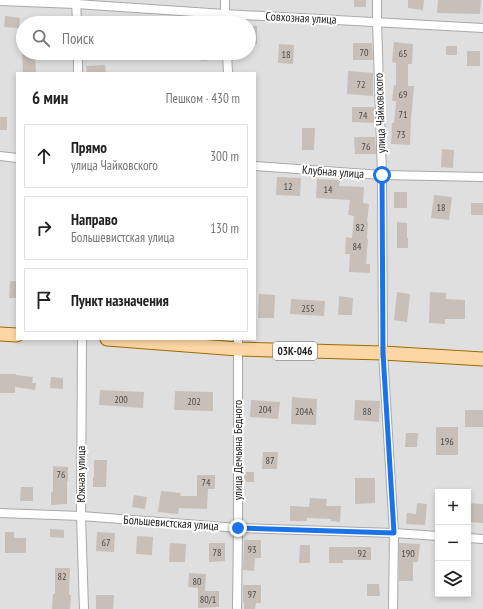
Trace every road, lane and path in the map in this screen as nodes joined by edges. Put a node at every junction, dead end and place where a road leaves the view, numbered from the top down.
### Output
1 (225, 0) edge
2 (377, 0) edge
3 (0, 1) edge
4 (76, 2) edge
5 (225, 14) junction
6 (77, 16) edge
7 (377, 22) junction
8 (483, 28) edge
9 (78, 60) edge
10 (227, 60) edge
11 (78, 72) edge
12 (228, 72) edge
13 (0, 156) edge
14 (16, 158) edge
15 (256, 166) edge
16 (382, 175) junction
17 (483, 177) edge
18 (0, 334) edge
19 (16, 335) edge
20 (82, 340) edge
21 (133, 340) edge
22 (238, 344) edge
23 (383, 353) junction
24 (483, 359) edge
25 (0, 513) edge
26 (81, 516) junction
27 (238, 528) junction
28 (394, 533) junction
29 (435, 536) edge
30 (471, 538) edge
31 (483, 539) edge
32 (84, 609) edge
33 (237, 609) edge
34 (393, 609) edge

1 - 5 street
2 - 7 street, улица Чайковского
3 - 4 street, Совхозная улица
4 - 5 street, Совхозная улица
4 - 6 street
5 - 7 street, Совхозная улица
7 - 8 street, Совхозная улица
7 - 16 street, улица Чайковского
9 - 11 street
10 - 12 street
13 - 14 street
15 - 16 street, Клубная улица
16 - 17 street, Клубная улица
16 - 23 street, улица Чайковского
18 - 19 main road
20 - 26 street, Южная улица
21 - 22 main road, 03К-046
22 - 23 main road, 03К-046
22 - 27 street, улица Демьяна Бедного
23 - 24 main road, 03К-046
23 - 28 street, улица Чайковского
25 - 26 street, Большевистская улица
26 - 27 street, Большевистская улица
26 - 32 street, Южная улица
27 - 28 street, Большевистская улица
27 - 33 street, улица Демьяна Бедного
28 - 29 street, Большевистская улица
28 - 34 street, улица Чайковского
30 - 31 street

